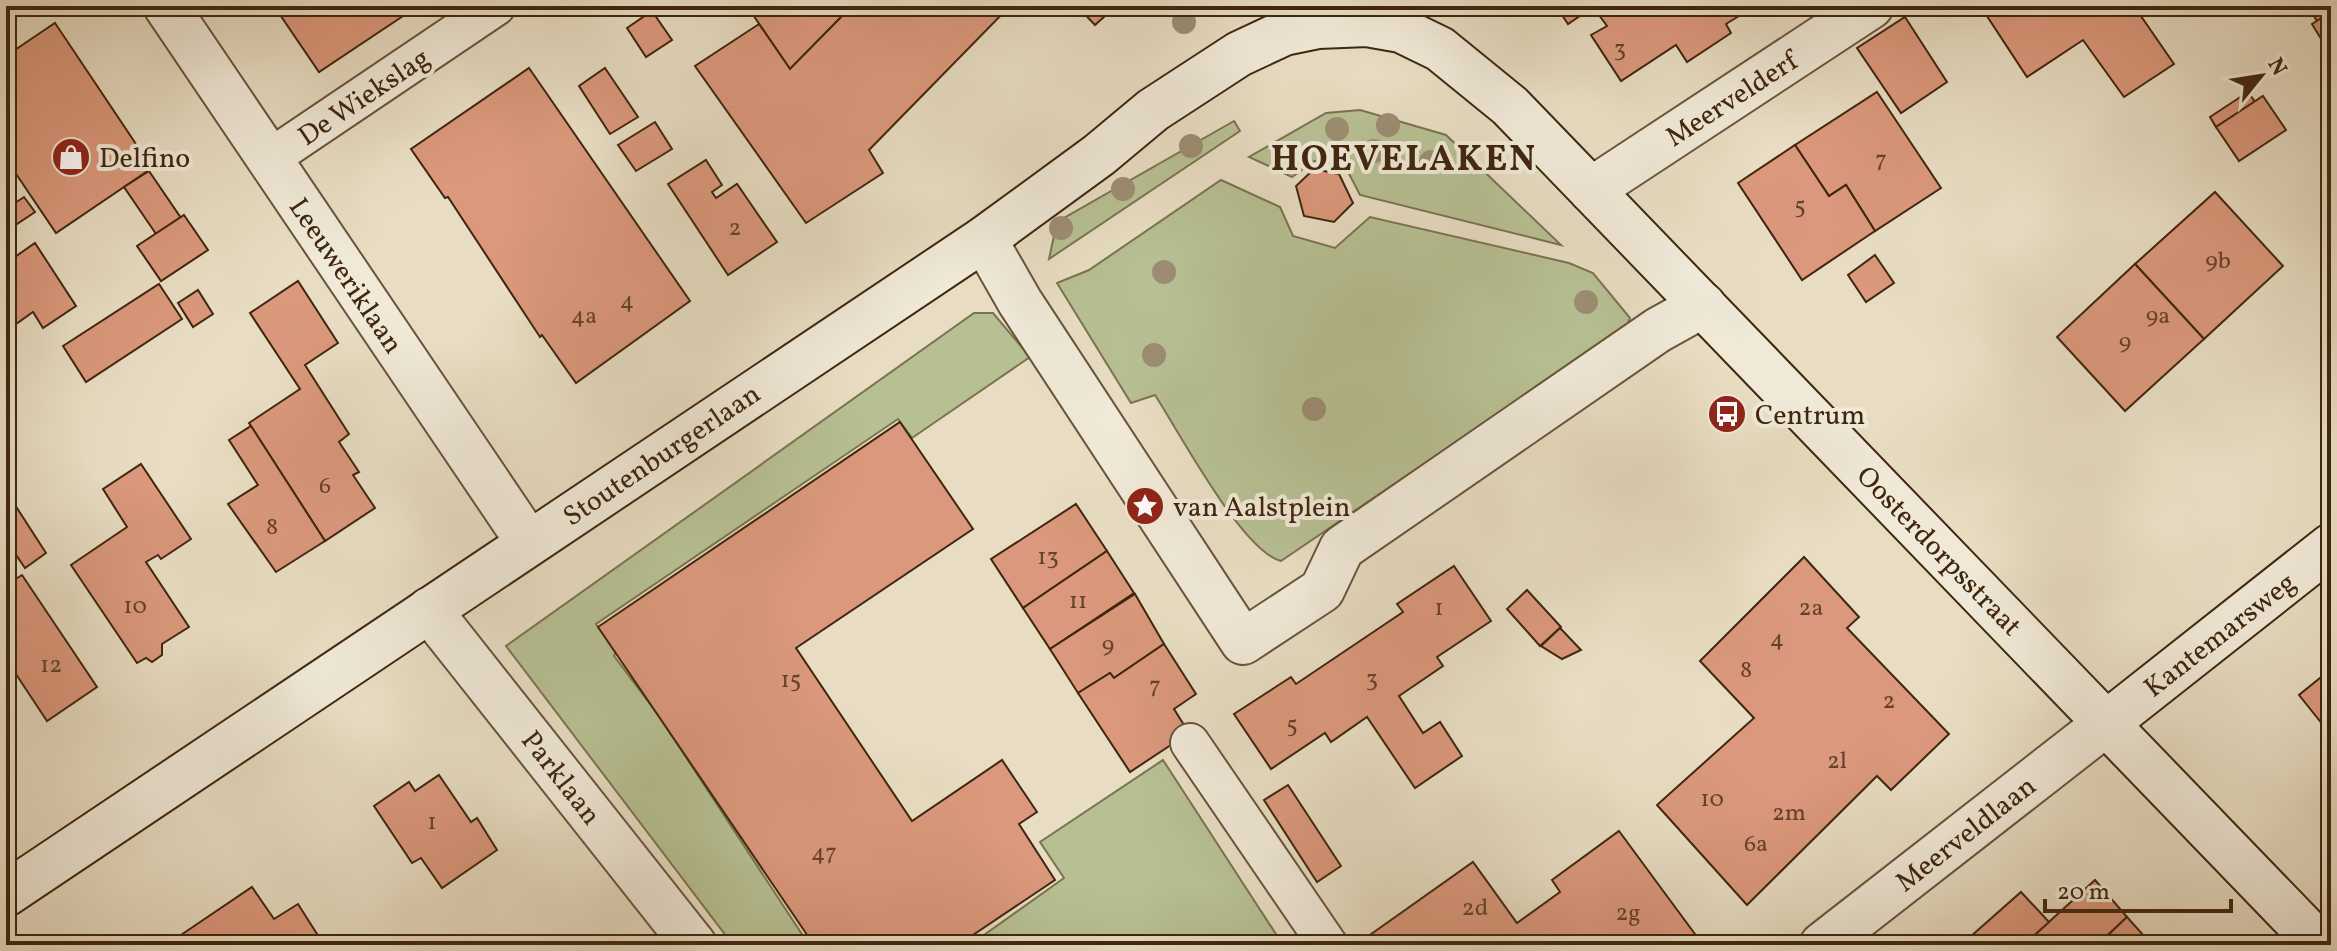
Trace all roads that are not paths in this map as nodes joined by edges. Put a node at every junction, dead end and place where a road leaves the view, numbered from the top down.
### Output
1 (166, 6) edge
2 (496, 6) edge
3 (1871, 6) edge
4 (1316, 16) edge
5 (269, 159) junction
6 (1591, 190) junction
7 (984, 239) junction
8 (1703, 305) junction
9 (529, 543) junction
10 (2331, 546) edge
11 (429, 610) junction
12 (2108, 722) junction
13 (1190, 743) dead end
14 (6, 894) edge
15 (694, 945) edge
16 (1328, 945) edge
17 (1822, 945) edge
18 (2320, 945) edge

1 - 5 street, Leeuweriklaan
2 - 5 lane, De Wiekslag
3 - 6 street, Meervelderf
4 - 6 street, Oosterdorpsstraat
4 - 7 street, Stoutenburgerlaan
5 - 9 street, Leeuweriklaan
6 - 8 street, Oosterdorpsstraat
7 - 8 street
7 - 9 street, Stoutenburgerlaan
8 - 12 street, Oosterdorpsstraat
9 - 11 street, Stoutenburgerlaan
10 - 12 street, Kantemarsweg
11 - 14 street, Stoutenburgerlaan
11 - 15 street, Parklaan
12 - 17 street, Meerveldlaan
12 - 18 street, Oosterdorpsstraat
13 - 16 lane

